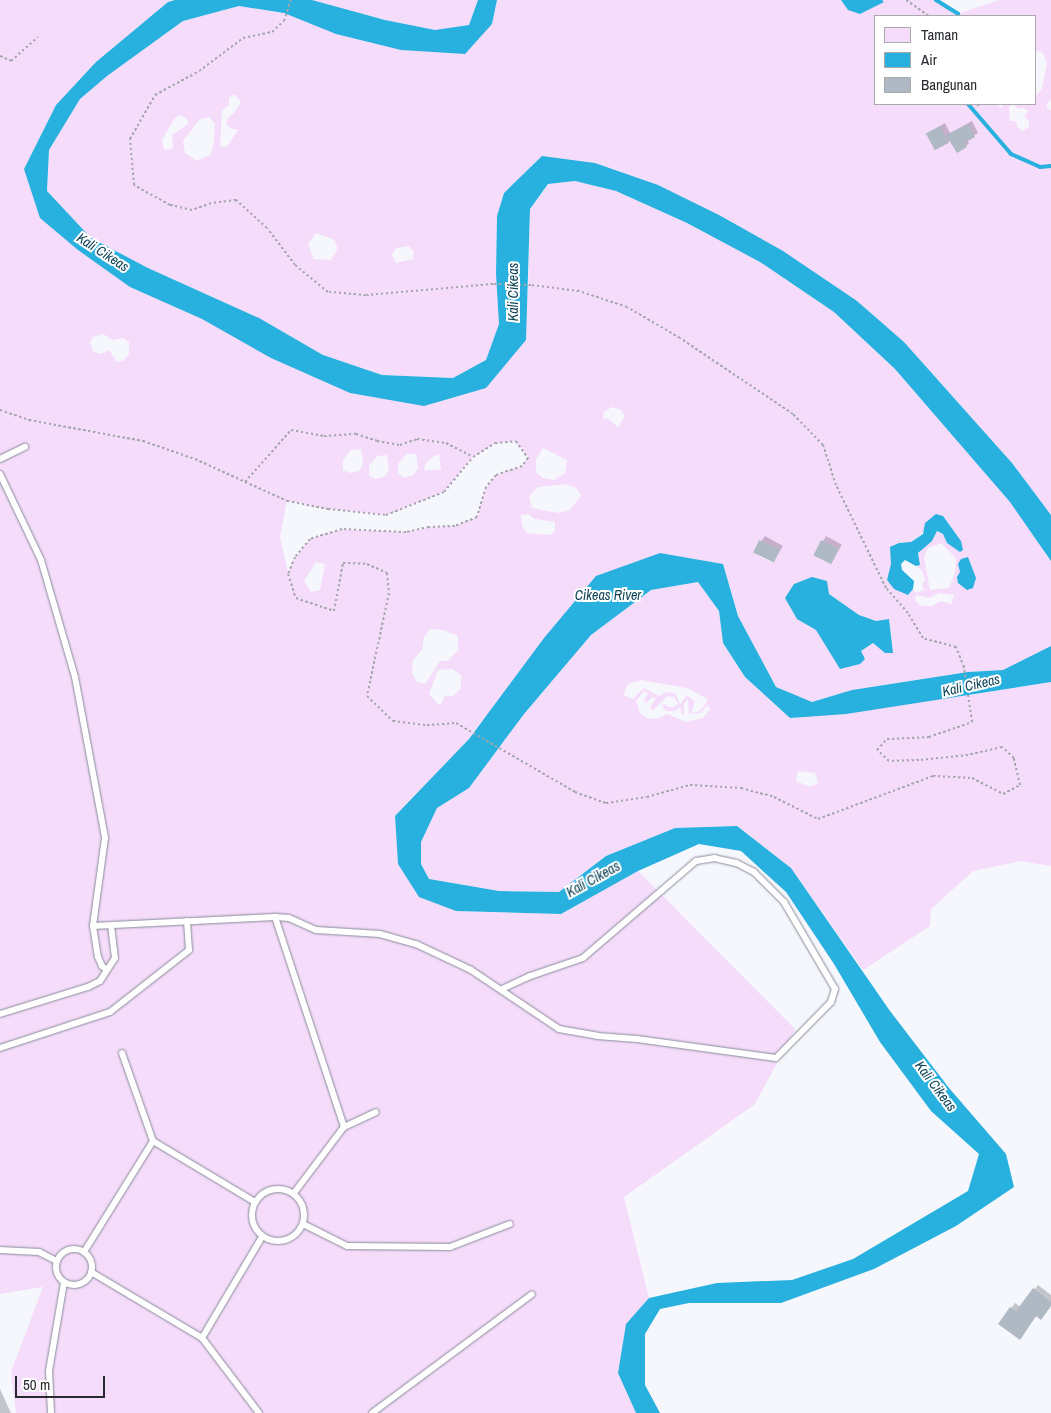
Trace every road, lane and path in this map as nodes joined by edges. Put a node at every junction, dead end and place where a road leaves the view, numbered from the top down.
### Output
1 (291, 0) edge
2 (906, 0) edge
3 (928, 15) edge
4 (38, 37) dead end
5 (0, 56) edge
6 (978, 105) edge
7 (979, 108) dead end
8 (0, 410) edge
9 (25, 447) dead end
10 (473, 457) junction
11 (0, 459) edge
12 (0, 474) edge
13 (245, 482) junction
14 (274, 917) junction
15 (187, 921) junction
16 (94, 926) junction
17 (111, 927) junction
18 (107, 970) junction
19 (502, 989) junction
20 (0, 1014) edge
21 (0, 1048) edge
22 (122, 1054) dead end
23 (376, 1112) dead end
24 (344, 1127) junction
25 (153, 1141) junction
26 (294, 1193) junction
27 (255, 1202) junction
28 (303, 1224) junction
29 (510, 1224) dead end
30 (262, 1237) junction
31 (0, 1250) edge
32 (84, 1252) junction
33 (57, 1261) junction
34 (90, 1272) junction
35 (64, 1282) junction
36 (532, 1294) dead end
37 (202, 1338) junction
38 (51, 1413) edge
39 (259, 1413) edge
40 (372, 1413) edge

1 - 10 path
2 - 3 path
4 - 5 path
6 - 7 path
8 - 13 path
9 - 11 lane
10 - 13 path
10 - 13 path
12 - 16 lane
14 - 15 lane
14 - 19 lane
14 - 24 lane
15 - 17 lane
15 - 21 lane
16 - 17 lane
16 - 18 lane
17 - 18 lane
18 - 20 lane
19 - 19 lane
22 - 25 lane
23 - 24 lane
24 - 26 lane
25 - 27 lane
25 - 32 lane
26 - 27 lane
26 - 28 lane
27 - 30 lane
28 - 29 lane
28 - 30 lane
30 - 37 lane
31 - 33 lane
32 - 33 lane
32 - 34 lane
33 - 35 lane
34 - 35 lane
34 - 37 lane
35 - 38 lane
36 - 40 lane
37 - 39 lane

